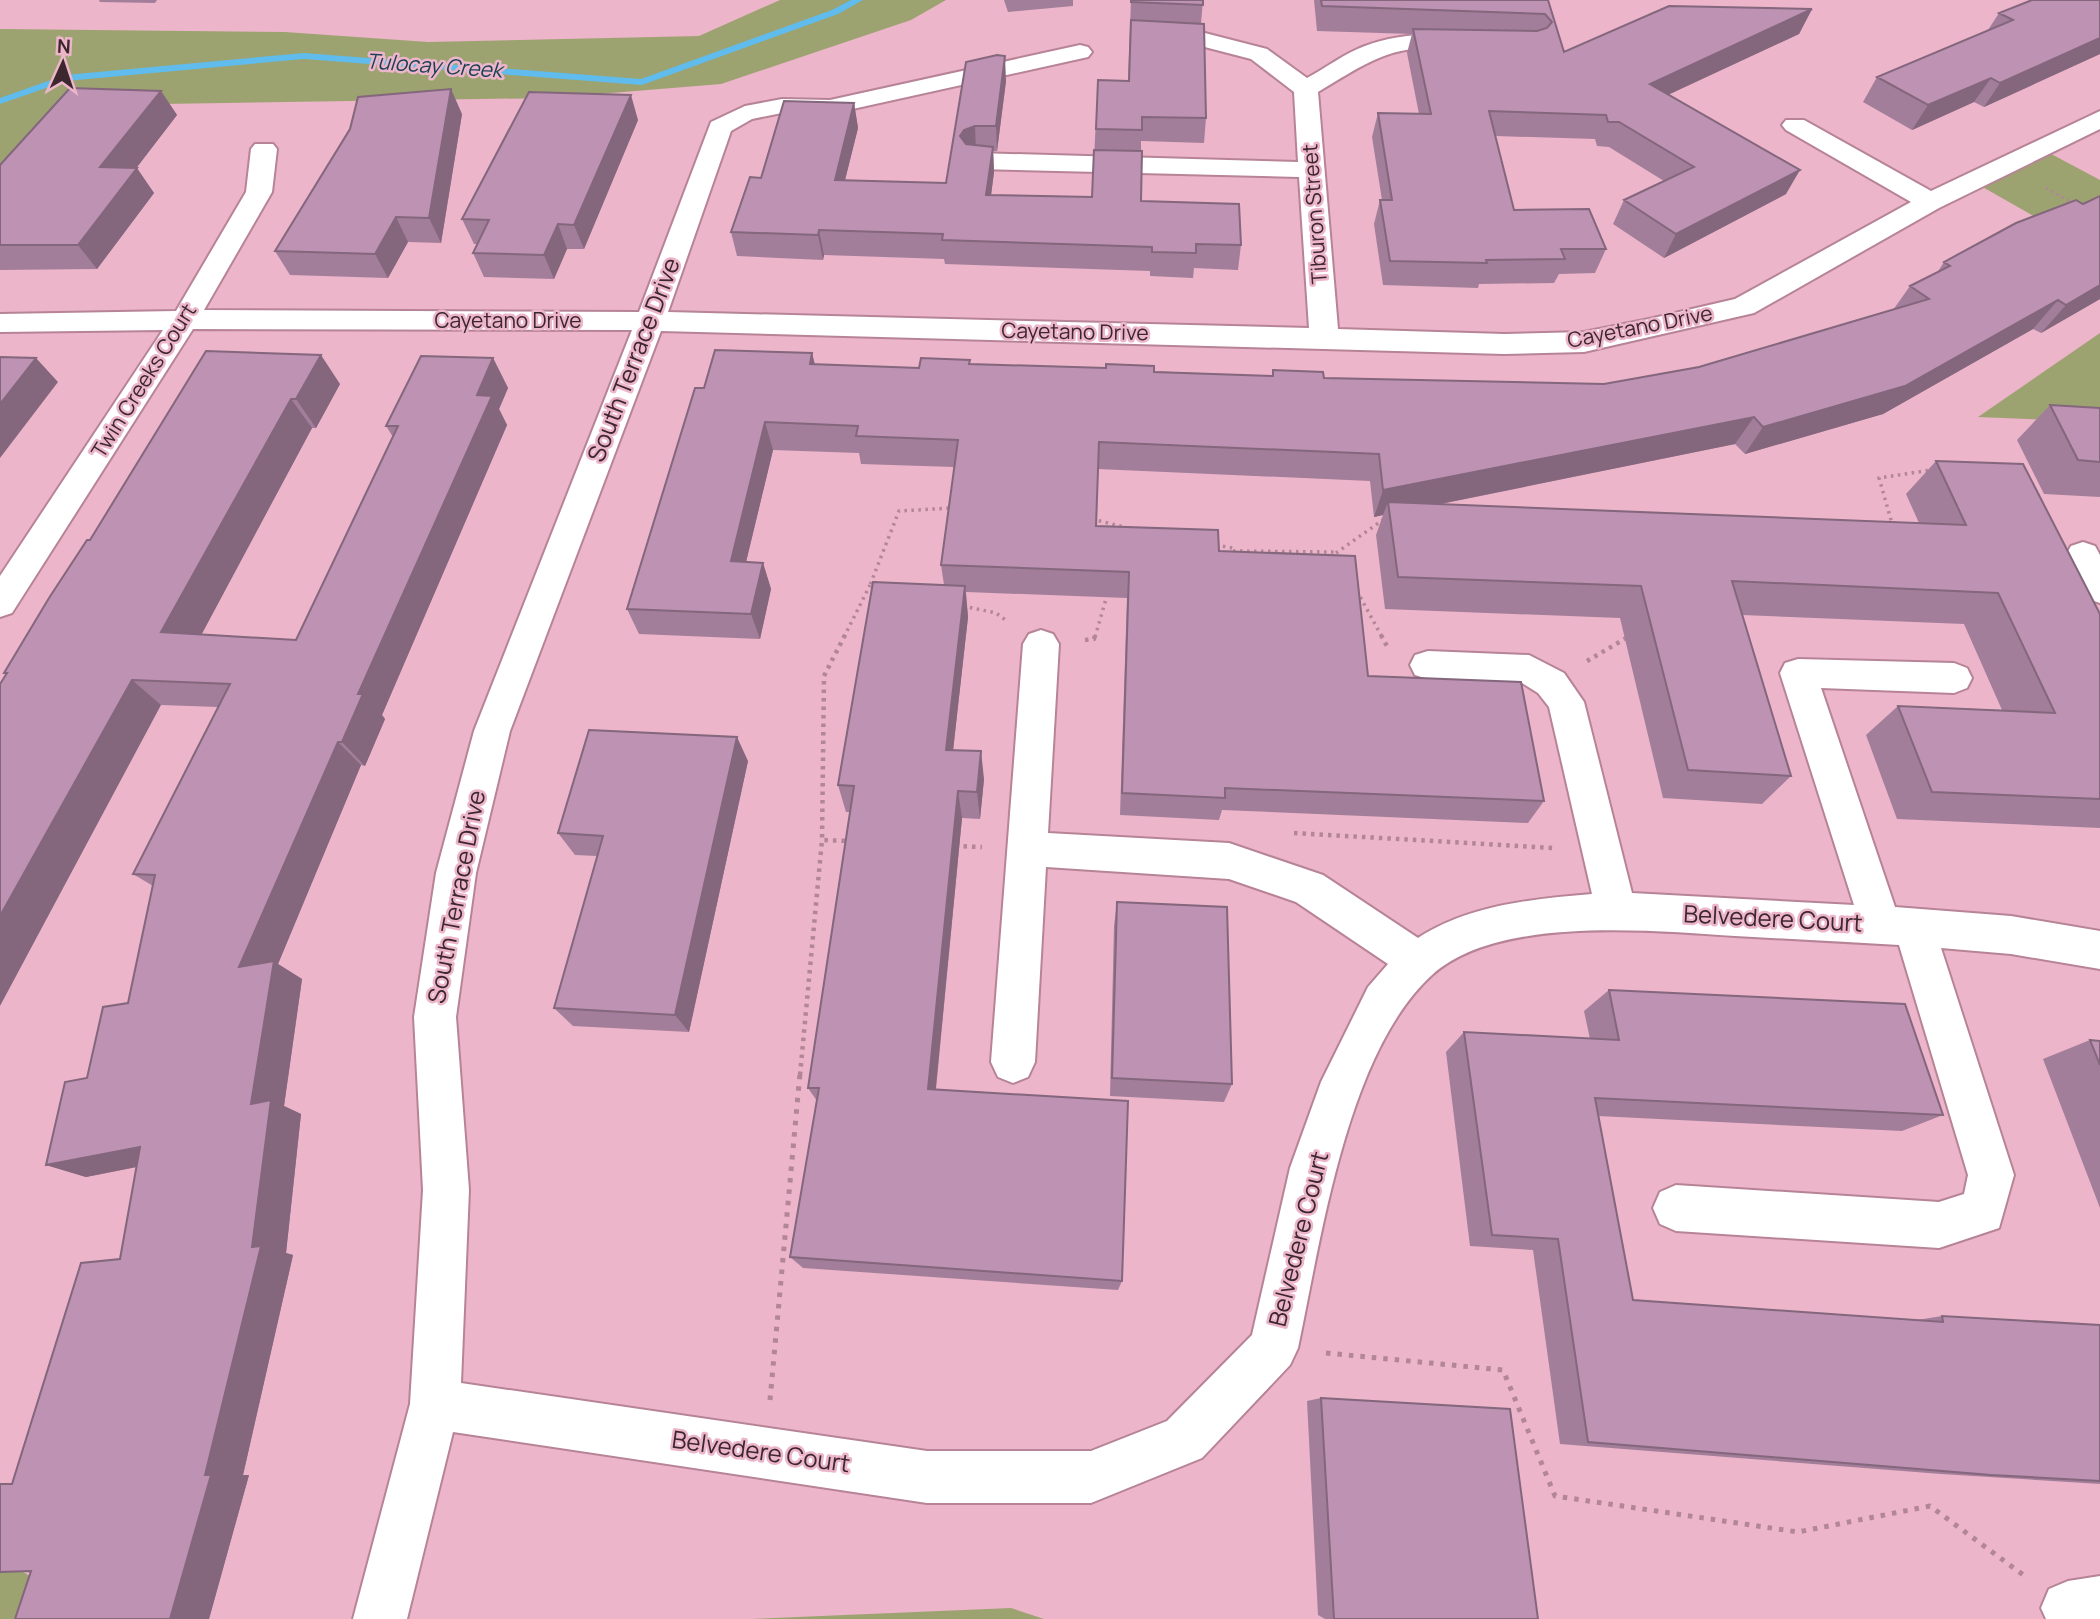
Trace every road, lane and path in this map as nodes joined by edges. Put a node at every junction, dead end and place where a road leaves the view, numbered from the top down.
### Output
1 (1130, 36) edge
2 (1478, 44) edge
3 (1080, 52) dead end
4 (1306, 89) junction
5 (2100, 119) edge
6 (1795, 125) dead end
7 (264, 149) dead end
8 (977, 162) edge
9 (2005, 165) junction
10 (1312, 170) junction
11 (1930, 202) junction
12 (2076, 205) edge
13 (185, 319) junction
14 (650, 322) junction
15 (0, 323) edge
16 (1324, 338) junction
17 (1939, 468) edge
18 (964, 507) edge
19 (1396, 517) edge
20 (1091, 519) edge
21 (1128, 528) edge
22 (1897, 539) edge
23 (1207, 543) edge
24 (1233, 548) junction
25 (1335, 552) junction
26 (2082, 555) dead end
27 (1234, 562) edge
28 (1341, 563) edge
29 (870, 585) junction
30 (1353, 585) edge
31 (883, 588) edge
32 (1109, 590) edge
33 (2100, 590) edge
34 (0, 604) edge
35 (958, 604) edge
36 (1639, 630) dead end
37 (1041, 644) junction
38 (1428, 665) joint
39 (1954, 678) dead end
40 (1551, 683) junction
41 (1288, 833) dead end
42 (822, 840) junction
43 (863, 842) edge
44 (945, 846) edge
45 (1027, 849) junction
46 (1602, 851) junction
47 (1616, 911) junction
48 (1898, 926) junction
49 (2100, 950) edge
50 (1418, 961) junction
51 (1013, 1062) dead end
52 (1676, 1208) dead end
53 (1273, 1348) junction
54 (435, 1404) junction
55 (765, 1452) junction
56 (2084, 1605) edge
57 (380, 1619) edge

1 - 4 street
2 - 4 street
3 - 14 street, South Terrace Drive
4 - 10 street, Tiburon Street
5 - 9 street, Cayetano Drive
6 - 11 street
7 - 13 street, Twin Creeks Court
8 - 10 street
9 - 11 street, Cayetano Drive
9 - 12 path
10 - 16 street, Tiburon Street
11 - 16 street, Cayetano Drive
13 - 14 street, Cayetano Drive
13 - 15 street, Cayetano Drive
13 - 34 street, Twin Creeks Court
14 - 16 street, Cayetano Drive
14 - 54 street, South Terrace Drive
17 - 22 path
18 - 29 path
19 - 25 path
20 - 21 path
23 - 24 path
24 - 25 path
24 - 27 path
25 - 28 path
26 - 33 street
29 - 31 path
29 - 42 path
30 - 38 path
32 - 37 path
35 - 37 path
36 - 40 path
37 - 45 street
38 - 40 street
39 - 48 street
40 - 46 street
41 - 46 path
42 - 43 path
42 - 55 path
44 - 45 path
45 - 50 street
45 - 51 street
46 - 47 street
47 - 48 street, Belvedere Court
47 - 50 street, Belvedere Court
48 - 49 street, Belvedere Court
48 - 52 street
50 - 53 street, Belvedere Court
53 - 55 street, Belvedere Court
53 - 56 path
54 - 55 street, Belvedere Court
54 - 57 street, South Terrace Drive

